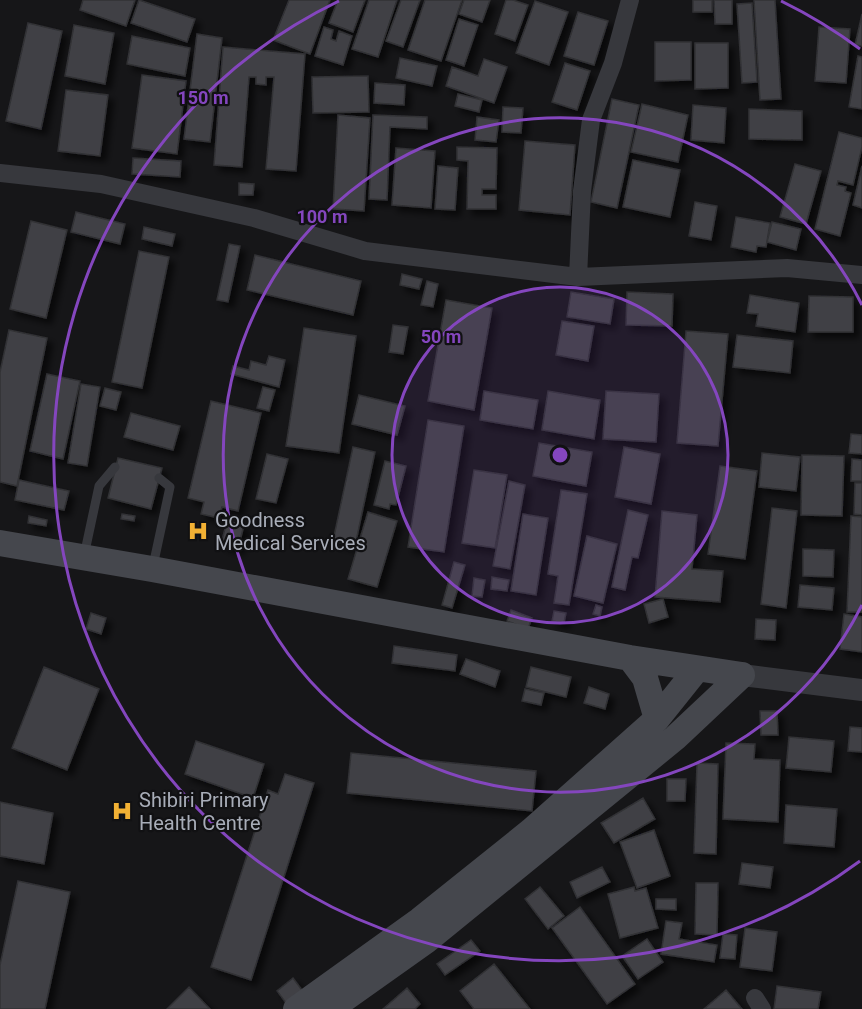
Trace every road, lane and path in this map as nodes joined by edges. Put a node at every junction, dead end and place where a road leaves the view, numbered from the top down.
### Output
1 (630, 0) edge
2 (0, 172) edge
3 (862, 275) edge
4 (579, 277) junction
5 (115, 467) dead end
6 (159, 478) dead end
7 (0, 543) edge
8 (84, 557) junction
9 (153, 568) junction
10 (630, 658) junction
11 (697, 669) junction
12 (742, 675) junction
13 (862, 690) edge
14 (657, 719) junction
15 (296, 1009) edge
16 (330, 1009) edge

1 - 4 street
2 - 4 street
3 - 4 street
5 - 8 lane
6 - 9 lane
7 - 8 main road
8 - 9 main road
9 - 10 main road
10 - 11 main road
10 - 14 main road
11 - 12 main road
11 - 14 main road
12 - 13 street
12 - 16 main road
14 - 15 main road

